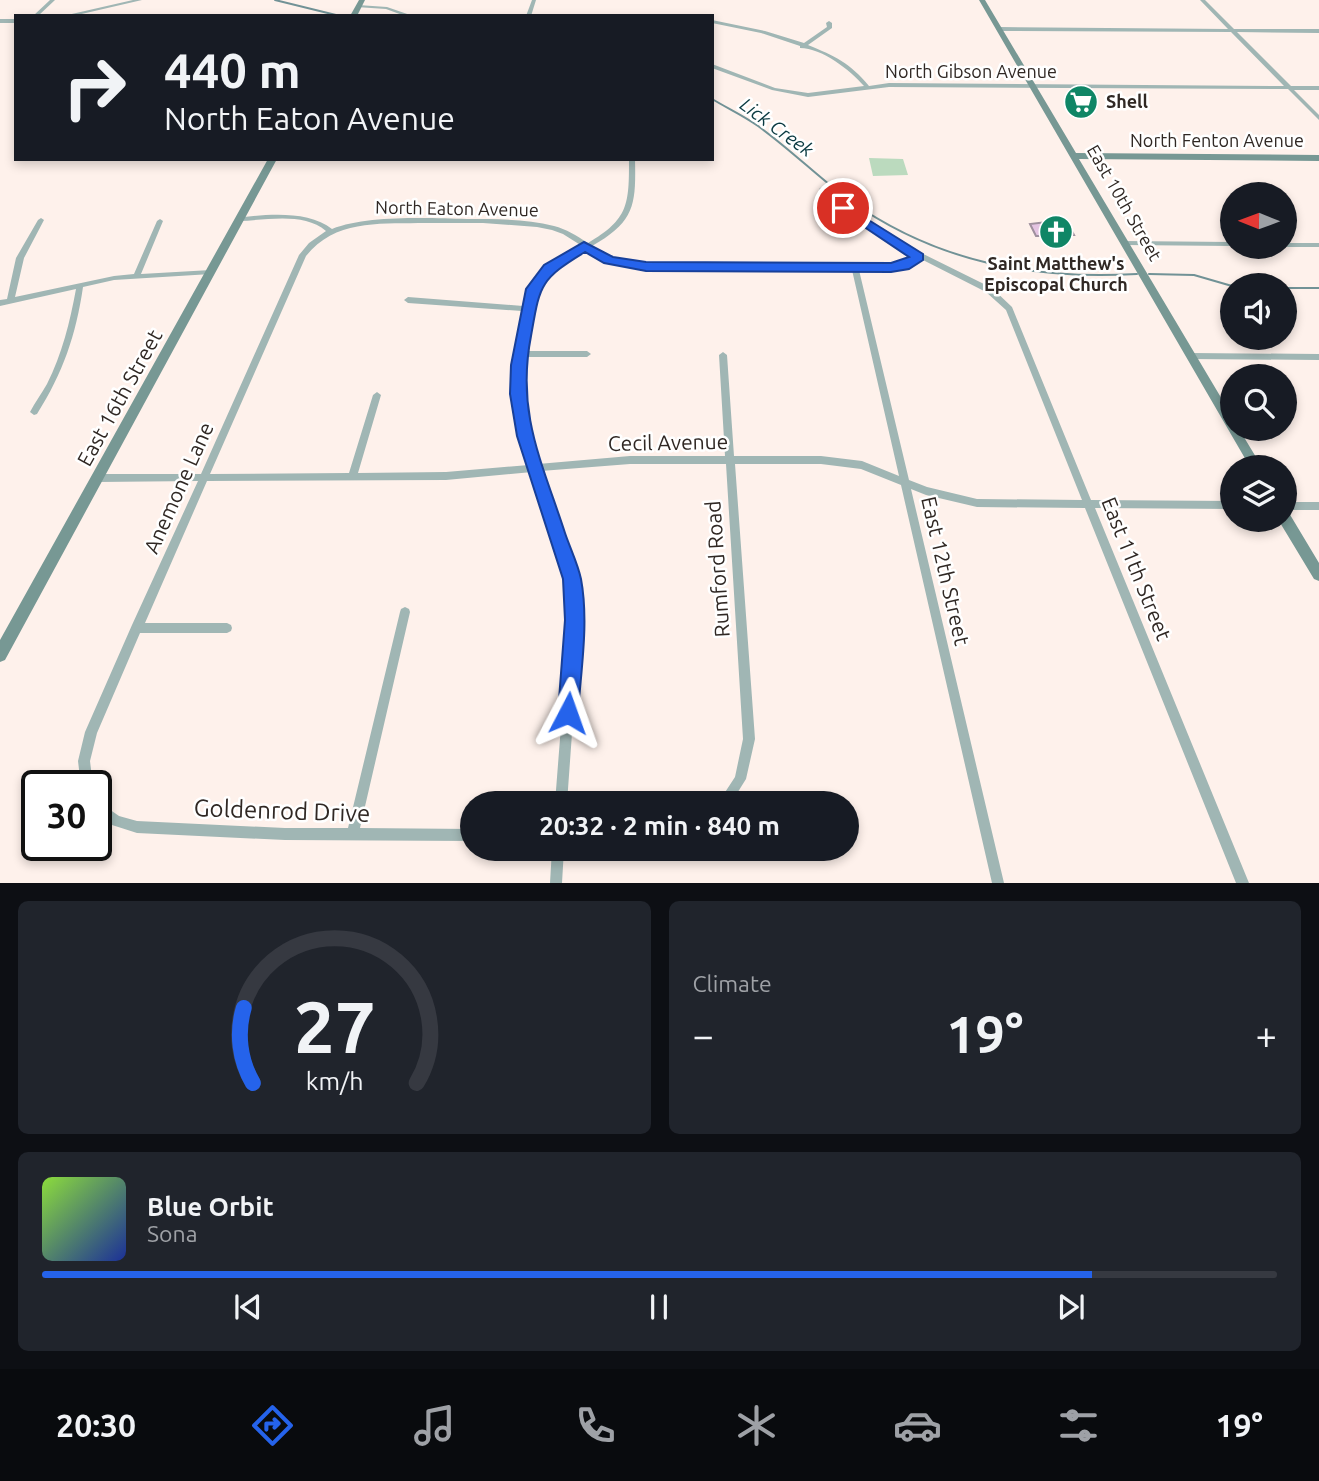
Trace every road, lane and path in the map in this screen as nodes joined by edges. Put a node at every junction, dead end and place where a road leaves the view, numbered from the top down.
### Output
1 (53, 0) edge
2 (103, 0) edge
3 (140, 0) edge
4 (982, 0) edge
5 (1202, 0) edge
6 (360, 3) edge
7 (104, 8) junction
8 (37, 14) edge
9 (75, 14) edge
10 (406, 14) edge
11 (714, 21) edge
12 (829, 23) dead end
13 (999, 29) junction
14 (1232, 30) junction
15 (1319, 30) edge
16 (802, 47) junction
17 (714, 67) edge
18 (1032, 86) junction
19 (867, 87) junction
20 (1289, 88) junction
21 (1319, 88) edge
22 (1319, 118) edge
23 (1073, 156) junction
24 (1319, 158) edge
25 (272, 161) edge
26 (632, 161) edge
27 (822, 189) dead end
28 (240, 219) junction
29 (41, 220) dead end
30 (160, 221) dead end
31 (331, 232) junction
32 (1125, 243) junction
33 (1220, 244) edge
34 (1297, 245) edge
35 (1319, 245) edge
36 (584, 246) junction
37 (918, 257) junction
38 (855, 268) junction
39 (211, 272) junction
40 (137, 275) junction
41 (80, 285) junction
42 (408, 300) dead end
43 (10, 301) junction
44 (0, 303) edge
45 (527, 309) junction
46 (520, 354) junction
47 (587, 354) dead end
48 (723, 355) dead end
49 (1191, 356) junction
50 (1319, 357) edge
51 (377, 395) dead end
52 (1220, 406) edge
53 (34, 412) dead end
54 (730, 459) junction
55 (537, 468) junction
56 (352, 476) junction
57 (202, 477) junction
58 (98, 478) junction
59 (905, 483) junction
60 (1090, 504) junction
61 (1220, 505) edge
62 (1297, 506) edge
63 (1319, 506) edge
64 (1293, 532) edge
65 (1319, 576) edge
66 (405, 612) dead end
67 (136, 628) junction
68 (227, 628) dead end
69 (0, 654) edge
70 (84, 770) edge
71 (562, 791) edge
72 (732, 791) edge
73 (112, 818) edge
74 (353, 834) junction
75 (460, 835) edge
76 (557, 861) edge
77 (556, 883) edge
78 (998, 883) edge
79 (1243, 883) edge

1 - 8 street
2 - 7 street
3 - 7 street
4 - 13 main road, East 10th Street
5 - 14 street
6 - 10 street
7 - 9 street
11 - 16 street
12 - 16 street
13 - 14 street
13 - 18 main road, East 10th Street
14 - 15 street
14 - 20 street
16 - 19 street
17 - 19 street, North Gibson Avenue
18 - 19 street, North Gibson Avenue
18 - 20 street, North Gibson Avenue
18 - 23 main road, East 10th Street
20 - 21 street, North Gibson Avenue
20 - 22 street
23 - 24 main road, North Fenton Avenue
23 - 32 main road, East 10th Street
25 - 28 main road, East 16th Street
26 - 36 street
27 - 37 street, East 11th Street
28 - 31 street
28 - 39 main road, East 16th Street
29 - 43 street
30 - 40 street
31 - 36 street, North Eaton Avenue
31 - 57 street, Anemone Lane
32 - 33 street
32 - 49 main road, East 10th Street
34 - 35 street
36 - 38 street, North Eaton Avenue
36 - 45 street
37 - 38 street, North Eaton Avenue
37 - 60 street, East 11th Street
38 - 59 street, East 12th Street
39 - 40 street
39 - 58 main road, East 16th Street
40 - 41 street
41 - 43 street
41 - 53 street
42 - 45 street
43 - 44 street
45 - 46 street
46 - 47 street
46 - 55 street
48 - 54 street, Rumford Road
49 - 50 street
49 - 52 main road, East 10th Street
51 - 56 street
54 - 55 street, Cecil Avenue
54 - 59 street, Cecil Avenue
54 - 72 street, Rumford Road
55 - 56 street, Cecil Avenue
55 - 71 street
56 - 57 street, Cecil Avenue
57 - 58 street, Cecil Avenue
57 - 67 street, Anemone Lane
58 - 69 main road, East 16th Street
59 - 60 street, Cecil Avenue
59 - 78 street, East 12th Street
60 - 61 street, Cecil Avenue
60 - 79 street, East 11th Street
62 - 63 street
64 - 65 main road
66 - 74 street
67 - 68 street
67 - 70 street, Anemone Lane
73 - 74 street, Goldenrod Drive
74 - 75 street, Goldenrod Drive
76 - 77 street

